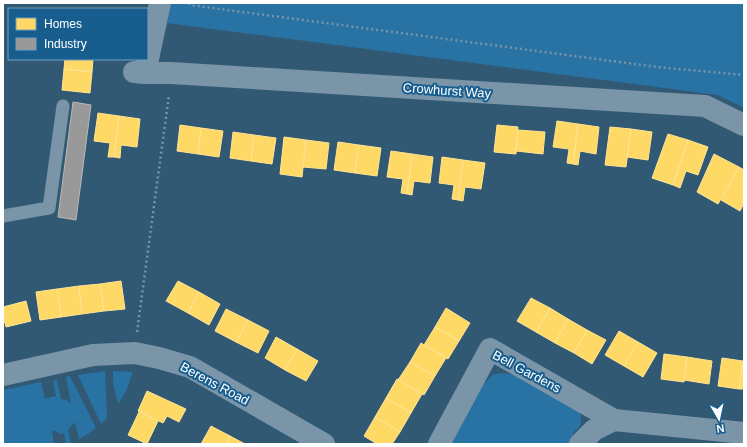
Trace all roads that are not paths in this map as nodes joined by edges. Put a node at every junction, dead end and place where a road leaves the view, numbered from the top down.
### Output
1 (160, 3) edge
2 (148, 43) edge
3 (143, 60) edge
4 (63, 106) dead end
5 (744, 125) edge
6 (3, 216) edge
7 (3, 375) edge
8 (614, 420) junction
9 (744, 433) edge
10 (324, 444) edge
11 (439, 444) edge
12 (580, 444) edge

1 - 2 street, Crowhurst Way
3 - 5 street, Crowhurst Way
4 - 6 lane
7 - 10 street, Berens Road
8 - 9 street
8 - 11 street, Bell Gardens
8 - 12 street

